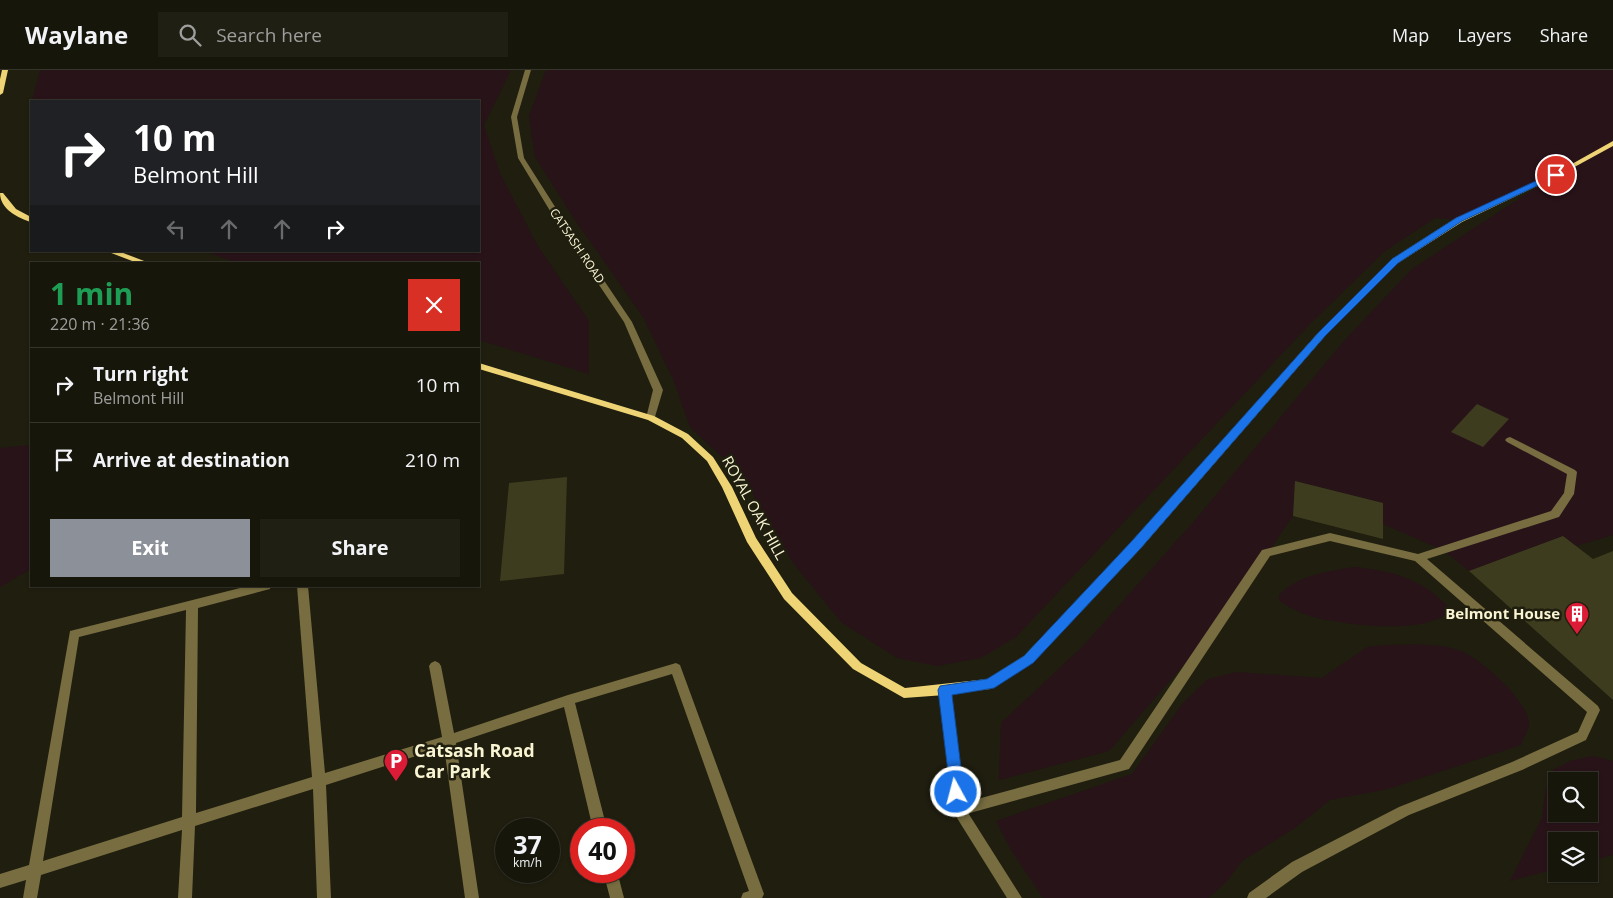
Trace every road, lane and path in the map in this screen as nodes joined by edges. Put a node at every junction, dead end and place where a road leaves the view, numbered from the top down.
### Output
1 (4, 70) edge
2 (528, 70) edge
3 (0, 93) edge
4 (1613, 144) edge
5 (0, 195) edge
6 (30, 220) edge
7 (113, 252) edge
8 (142, 262) edge
9 (480, 366) edge
10 (651, 418) junction
11 (1510, 440) dead end
12 (1418, 558) junction
13 (262, 587) edge
14 (302, 587) edge
15 (192, 606) junction
16 (435, 666) dead end
17 (945, 690) junction
18 (568, 700) junction
19 (449, 740) junction
20 (319, 779) junction
21 (959, 810) junction
22 (597, 818) edge
23 (189, 822) junction
24 (34, 871) junction
25 (0, 881) edge
26 (613, 883) edge
27 (30, 898) edge
28 (185, 898) edge
29 (324, 898) edge
30 (472, 898) edge
31 (617, 898) edge
32 (748, 898) edge
33 (1015, 898) edge
34 (1254, 898) edge

1 - 3 main road
2 - 10 street, CATSASH ROAD
4 - 17 main road, ROYAL OAK HILL
5 - 6 main road
7 - 8 main road
9 - 10 main road, ROYAL OAK HILL
10 - 17 main road, ROYAL OAK HILL
11 - 12 street
12 - 21 street
12 - 34 street
13 - 15 street
14 - 20 street
15 - 23 street
15 - 24 street
16 - 19 street
17 - 21 street
18 - 19 street
18 - 22 street
18 - 32 street
19 - 20 street
19 - 30 street
20 - 23 street
20 - 29 street
21 - 33 street
23 - 24 street
23 - 28 street
24 - 25 street
24 - 27 street
26 - 31 street

